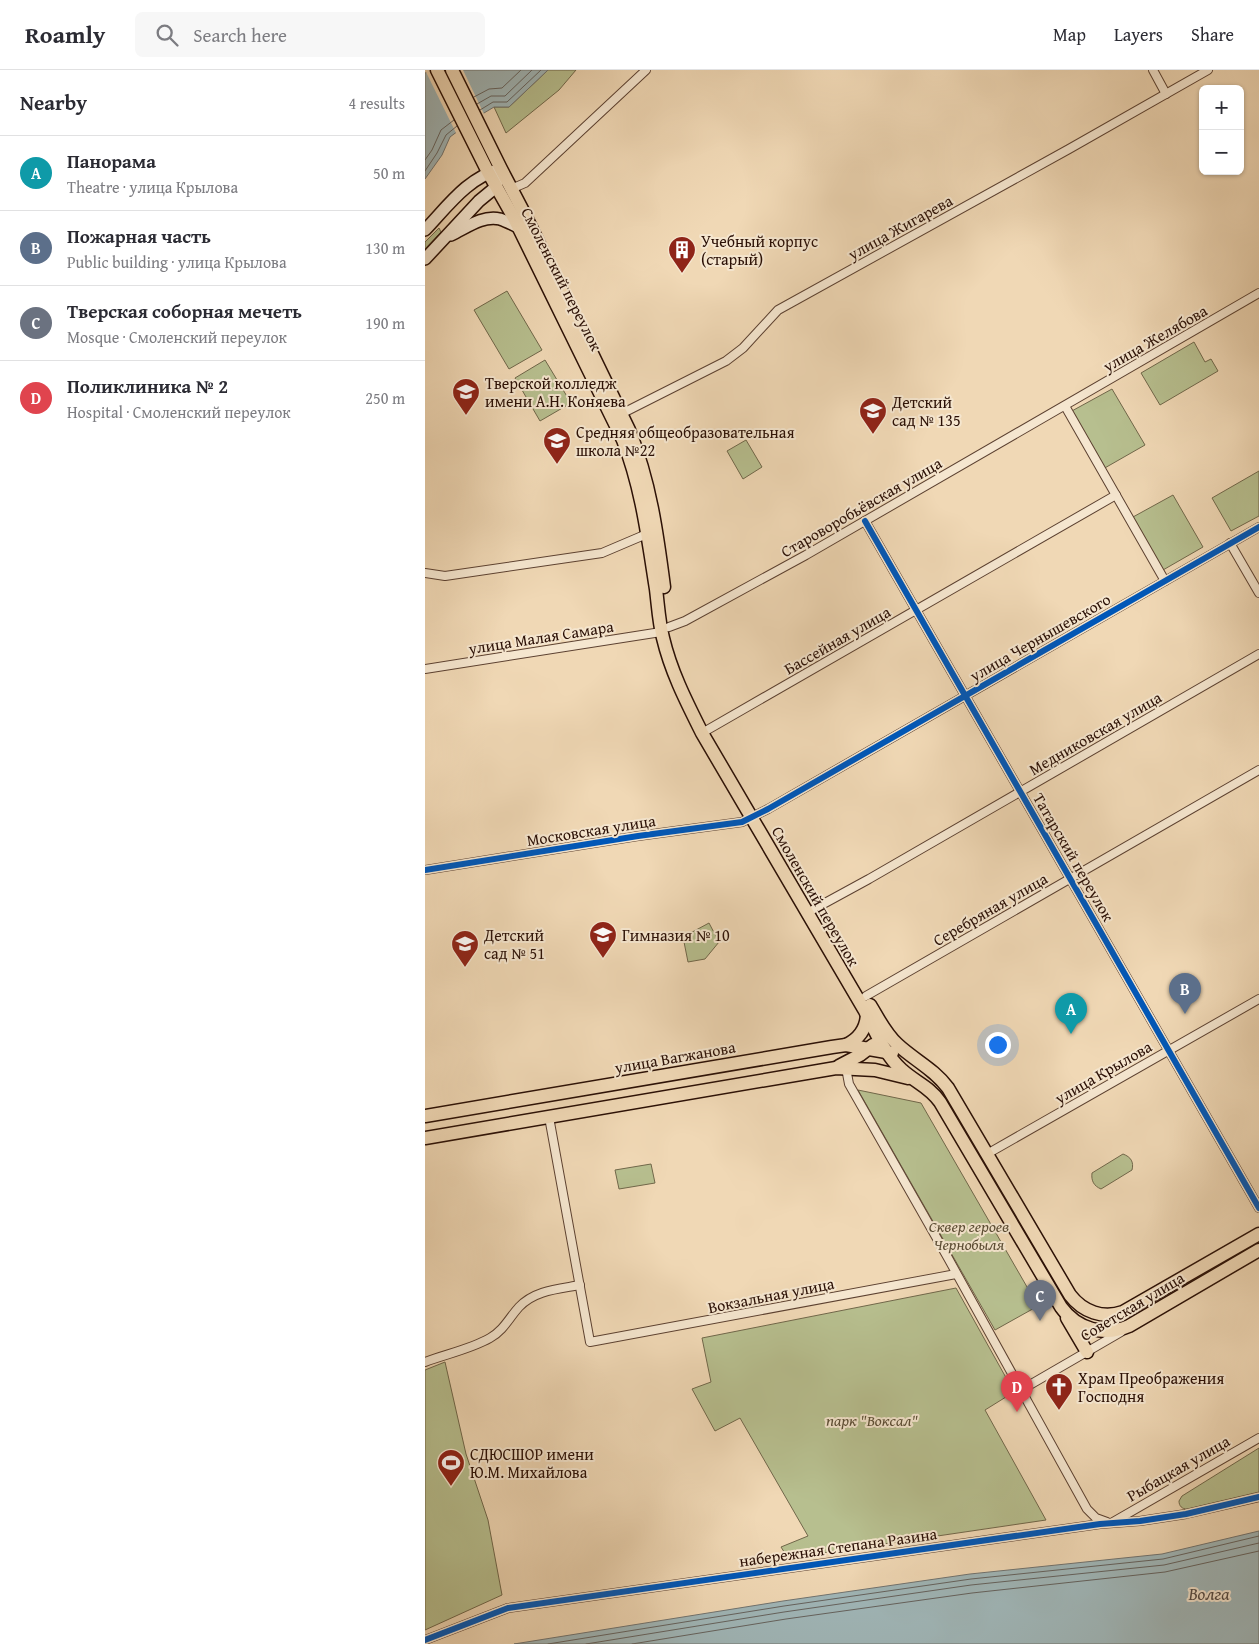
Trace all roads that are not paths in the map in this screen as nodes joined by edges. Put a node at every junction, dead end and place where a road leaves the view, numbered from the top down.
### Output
1 (437, 70) edge
2 (452, 70) edge
3 (647, 70) edge
4 (1153, 70) edge
5 (1208, 70) edge
6 (1167, 94) junction
7 (483, 147) junction
8 (494, 171) junction
9 (496, 186) junction
10 (511, 189) junction
11 (434, 221) junction
12 (518, 227) junction
13 (425, 230) edge
14 (447, 235) junction
15 (425, 259) edge
16 (1259, 294) edge
17 (1065, 406) junction
18 (618, 416) junction
19 (1116, 495) junction
20 (865, 521) junction
21 (1259, 527) edge
22 (652, 532) junction
23 (1230, 543) junction
24 (425, 573) edge
25 (1165, 581) junction
26 (1259, 593) edge
27 (916, 610) junction
28 (665, 630) junction
29 (1259, 654) edge
30 (425, 669) edge
31 (965, 696) junction
32 (706, 731) junction
33 (1259, 770) edge
34 (1020, 792) junction
35 (755, 816) junction
36 (425, 870) edge
37 (1070, 879) junction
38 (814, 909) junction
39 (865, 996) junction
40 (1259, 999) edge
41 (870, 1012) junction
42 (877, 1034) junction
43 (846, 1045) junction
44 (869, 1048) junction
45 (1169, 1051) junction
46 (887, 1052) junction
47 (841, 1068) junction
48 (929, 1068) junction
49 (917, 1081) junction
50 (425, 1116) edge
51 (549, 1117) junction
52 (425, 1138) edge
53 (990, 1153) junction
54 (1259, 1208) edge
55 (1259, 1234) edge
56 (1259, 1250) edge
57 (956, 1274) junction
58 (580, 1285) junction
59 (1061, 1308) junction
60 (1123, 1312) joint
61 (1129, 1326) junction
62 (1087, 1352) junction
63 (425, 1362) edge
64 (1021, 1390) junction
65 (1259, 1438) edge
66 (1259, 1497) edge
67 (1111, 1523) junction
68 (425, 1640) edge

1 - 7 main road
2 - 7 main road
3 - 10 street
4 - 6 street
5 - 6 street, улица Жигарева
6 - 18 street, улица Жигарева
7 - 8 main road, Смоленский переулок
8 - 9 main road, Смоленский переулок
8 - 10 main road, Смоленский переулок
8 - 11 main road
9 - 10 main road
9 - 12 main road, Смоленский переулок
9 - 14 main road
10 - 18 main road, Смоленский переулок
11 - 13 main road
11 - 14 main road
12 - 14 main road
12 - 18 main road, Смоленский переулок
14 - 15 main road
16 - 17 street, улица Желябова
17 - 19 street
17 - 20 street, Староворобьёвская улица
18 - 22 main road, Смоленский переулок
19 - 25 street
19 - 27 street, Бассейная улица
20 - 27 street, Татарский переулок
20 - 28 street, Староворобьёвская улица
21 - 23 street, улица Чернышевского
22 - 24 street
22 - 28 main road, Смоленский переулок
23 - 25 street, улица Чернышевского
23 - 26 street
25 - 31 street, улица Чернышевского
27 - 31 street, Татарский переулок
27 - 32 street, Бассейная улица
28 - 30 street, улица Малая Самара
28 - 32 main road, Смоленский переулок
29 - 34 street, Медниковская улица
31 - 34 street, Татарский переулок
31 - 35 street, улица Чернышевского
32 - 35 main road, Смоленский переулок
33 - 37 street, Серебряная улица
34 - 37 street, Татарский переулок
34 - 38 street, Медниковская улица
35 - 36 street, Московская улица
35 - 38 main road, Смоленский переулок
35 - 41 main road, Смоленский переулок
37 - 39 street, Серебряная улица
37 - 45 street, Татарский переулок
38 - 39 main road, Смоленский переулок
39 - 41 main road, Смоленский переулок
40 - 45 street, улица Крылова
41 - 42 main road, Смоленский переулок
41 - 43 main road
41 - 48 main road, Смоленский переулок
42 - 44 main road
42 - 46 main road, Смоленский переулок
43 - 44 main road, улица Вагжанова
43 - 50 main road, улица Вагжанова
44 - 46 main road, улица Вагжанова
44 - 47 main road
45 - 53 street, улица Крылова
45 - 54 street, Татарский переулок
46 - 48 main road, улица Вагжанова
46 - 49 main road, Смоленский переулок
47 - 49 main road
47 - 51 main road
47 - 57 street
48 - 53 main road, Смоленский переулок
49 - 59 main road, Смоленский переулок
51 - 52 main road
51 - 58 street
53 - 60 main road, Смоленский переулок
55 - 60 main road, Советская улица
56 - 61 main road, Советская улица
57 - 58 street, Вокзальная улица
57 - 64 street
58 - 63 street
59 - 61 main road, Смоленский переулок
59 - 62 main road
61 - 62 street, Советская улица
62 - 64 street, Советская улица
64 - 67 street
65 - 67 street, Рыбацкая улица
66 - 67 street, набережная Степана Разина
67 - 68 street, набережная Степана Разина

